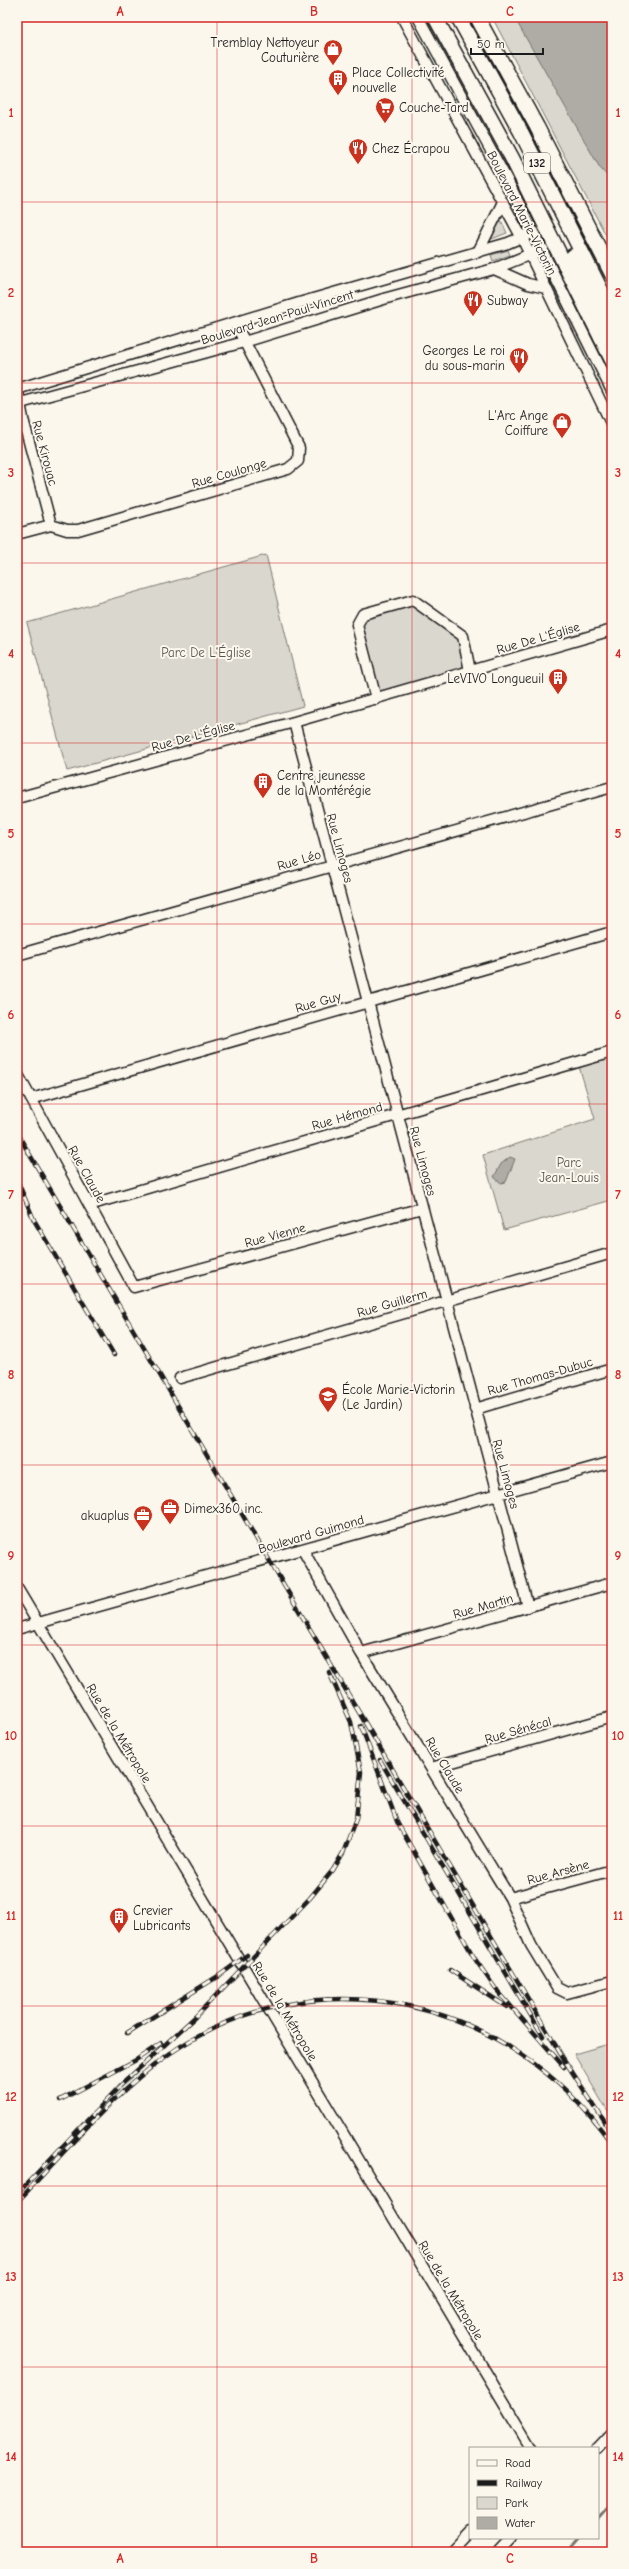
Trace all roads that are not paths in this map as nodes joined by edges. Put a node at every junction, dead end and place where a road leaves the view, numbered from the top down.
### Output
1 (402, 17) edge
2 (418, 17) edge
3 (435, 17) edge
4 (446, 17) edge
5 (458, 17) edge
6 (477, 17) edge
7 (503, 202) junction
8 (534, 232) junction
9 (522, 238) junction
10 (543, 249) junction
11 (478, 252) junction
12 (530, 255) junction
13 (494, 269) junction
14 (612, 274) edge
15 (546, 288) junction
16 (612, 312) edge
17 (234, 323) junction
18 (612, 337) edge
19 (244, 342) junction
20 (612, 360) edge
21 (17, 388) edge
22 (612, 391) edge
23 (18, 404) edge
24 (612, 426) edge
25 (51, 525) junction
26 (17, 534) edge
27 (612, 630) edge
28 (470, 671) junction
29 (376, 699) junction
30 (294, 722) junction
31 (612, 787) edge
32 (17, 798) edge
33 (331, 865) junction
34 (612, 932) edge
35 (17, 955) edge
36 (367, 1001) junction
37 (612, 1052) edge
38 (17, 1073) edge
39 (31, 1099) junction
40 (398, 1115) junction
41 (89, 1205) junction
42 (422, 1208) junction
43 (612, 1253) edge
44 (134, 1287) joint
45 (447, 1301) junction
46 (612, 1369) edge
47 (180, 1378) dead end
48 (475, 1409) junction
49 (612, 1462) edge
50 (498, 1494) junction
51 (303, 1550) junction
52 (612, 1583) edge
53 (17, 1588) edge
54 (528, 1607) junction
55 (38, 1623) junction
56 (17, 1629) edge
57 (361, 1653) junction
58 (612, 1717) edge
59 (432, 1768) junction
60 (612, 1870) edge
61 (510, 1898) junction
62 (612, 1981) edge
63 (612, 2433) edge
64 (529, 2447) edge
65 (599, 2447) edge
66 (469, 2533) edge
67 (510, 2539) edge
68 (451, 2552) edge
69 (498, 2552) edge

1 - 7 street, Boulevard Marie-Victorin
2 - 8 street, Boulevard Marie-Victorin
3 - 20 highway
4 - 18 highway
5 - 16 highway, 132
6 - 14 highway
7 - 9 street, Boulevard Marie-Victorin
7 - 11 street
8 - 9 street, Boulevard Jean-Paul-Vincent
8 - 10 street, Boulevard Marie-Victorin
9 - 11 street, Boulevard Jean-Paul-Vincent
9 - 12 street, Boulevard Marie-Victorin
10 - 12 street, Boulevard Jean-Paul-Vincent
10 - 22 street, Boulevard Marie-Victorin
11 - 17 street, Boulevard Jean-Paul-Vincent
12 - 13 street, Boulevard Jean-Paul-Vincent
12 - 15 street, Boulevard Marie-Victorin
13 - 15 street
13 - 19 street, Boulevard Jean-Paul-Vincent
15 - 24 street, Boulevard Marie-Victorin
17 - 19 street, Rue Coulonge
17 - 21 street, Boulevard Jean-Paul-Vincent
19 - 23 street, Boulevard Jean-Paul-Vincent
19 - 25 street, Rue Coulonge
21 - 23 street, Rue Kirouac
23 - 25 street, Rue Kirouac
25 - 26 street, Rue Coulonge
27 - 28 street, Rue De L'Église
28 - 29 street, Rue De L'Église
28 - 29 street
29 - 30 street, Rue De L'Église
30 - 32 street, Rue De L'Église
30 - 33 street, Rue Limoges
31 - 33 street, Rue Léo
33 - 35 street, Rue Léo
33 - 36 street, Rue Limoges
34 - 36 street, Rue Guy
36 - 39 street, Rue Guy
36 - 40 street, Rue Limoges
37 - 40 street, Rue Hémond
38 - 39 street, Rue Claude
39 - 41 street, Rue Claude
40 - 41 street, Rue Hémond
40 - 42 street, Rue Limoges
41 - 44 street, Rue Claude
42 - 44 street, Rue Vienne
42 - 45 street, Rue Limoges
43 - 45 street, Rue Guillerm
45 - 47 street, Rue Guillerm
45 - 48 street, Rue Limoges
46 - 48 street, Rue Thomas-Dubuc
48 - 50 street, Rue Limoges
49 - 50 street, Boulevard Guimond
50 - 51 street, Boulevard Guimond
50 - 54 street, Rue Limoges
51 - 55 street, Boulevard Guimond
51 - 57 street, Rue Claude
52 - 54 street, Rue Martin
53 - 55 street, Rue de la Métropole
54 - 57 street, Rue Martin
55 - 56 street, Boulevard Guimond
55 - 64 street, Rue de la Métropole
57 - 59 street, Rue Claude
58 - 59 street, Rue Sénécal
59 - 61 street, Rue Claude
60 - 61 street, Rue Arsène
61 - 62 street, Rue Claude
63 - 65 street
66 - 68 street
67 - 69 street

